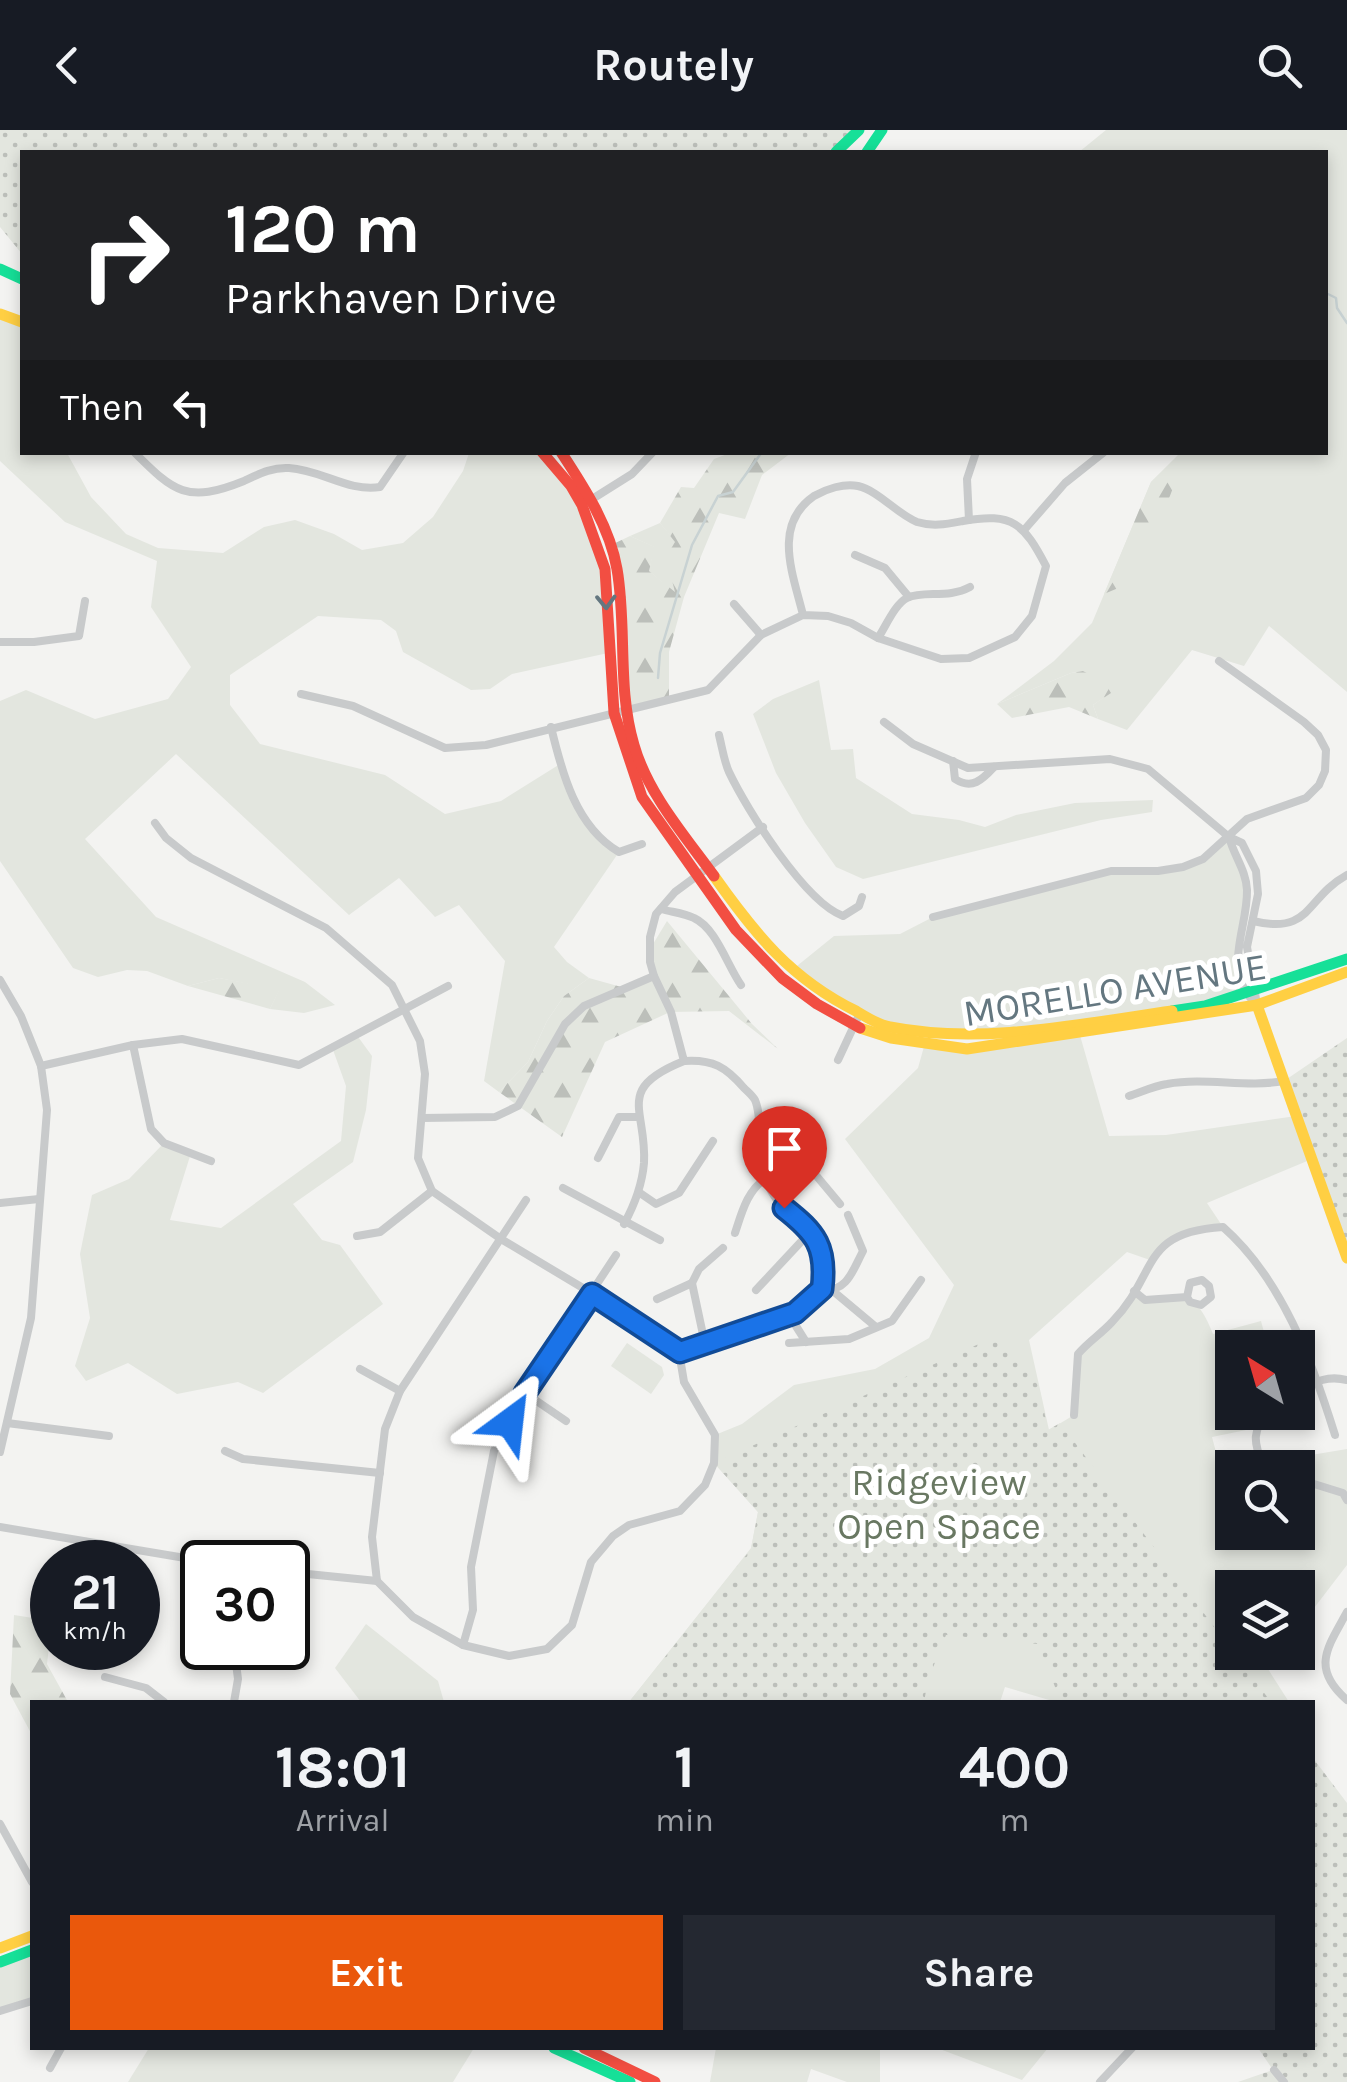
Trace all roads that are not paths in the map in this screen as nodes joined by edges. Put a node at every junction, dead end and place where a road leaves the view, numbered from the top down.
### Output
1 (859, 130) edge
2 (838, 150) edge
3 (137, 455) edge
4 (402, 455) edge
5 (545, 455) edge
6 (562, 455) edge
7 (650, 455) edge
8 (975, 455) edge
9 (1100, 455) edge
10 (587, 502) junction
11 (969, 520) junction
12 (1025, 528) junction
13 (855, 555) dead end
14 (970, 587) dead end
15 (908, 597) junction
16 (85, 601) dead end
17 (734, 604) dead end
18 (804, 615) junction
19 (760, 635) junction
20 (878, 638) junction
21 (0, 642) edge
22 (1219, 661) dead end
23 (300, 694) dead end
24 (628, 710) junction
25 (614, 714) junction
26 (884, 722) dead end
27 (551, 727) junction
28 (718, 734) dead end
29 (953, 761) junction
30 (994, 767) junction
31 (155, 824) dead end
32 (762, 828) junction
33 (1229, 837) junction
34 (642, 844) dead end
35 (708, 867) junction
36 (1347, 875) edge
37 (699, 877) junction
38 (862, 896) dead end
39 (661, 909) junction
40 (933, 917) dead end
41 (1244, 919) junction
42 (1254, 922) junction
43 (1347, 959) edge
44 (1347, 972) edge
45 (654, 976) junction
46 (0, 980) edge
47 (741, 985) dead end
48 (448, 986) dead end
49 (1250, 991) junction
50 (1256, 1004) junction
51 (405, 1007) junction
52 (856, 1020) junction
53 (133, 1045) junction
54 (838, 1060) dead end
55 (684, 1061) junction
56 (41, 1066) junction
57 (1284, 1082) junction
58 (1129, 1096) dead end
59 (776, 1113) dead end
60 (422, 1118) junction
61 (637, 1118) junction
62 (714, 1141) dead end
63 (598, 1158) dead end
64 (211, 1161) dead end
65 (808, 1165) junction
66 (766, 1178) junction
67 (563, 1188) dead end
68 (771, 1189) junction
69 (432, 1191) junction
70 (640, 1193) junction
71 (39, 1199) junction
72 (526, 1200) dead end
73 (0, 1203) edge
74 (840, 1204) dead end
75 (848, 1215) dead end
76 (624, 1224) junction
77 (812, 1230) junction
78 (736, 1234) dead end
79 (357, 1236) dead end
80 (501, 1239) junction
81 (660, 1240) dead end
82 (723, 1248) dead end
83 (616, 1255) dead end
84 (1347, 1258) edge
85 (921, 1280) dead end
86 (692, 1283) junction
87 (822, 1289) junction
88 (756, 1290) dead end
89 (833, 1290) junction
90 (1134, 1291) junction
91 (592, 1294) junction
92 (1187, 1297) dead end
93 (657, 1298) dead end
94 (788, 1316) junction
95 (876, 1328) junction
96 (806, 1342) junction
97 (789, 1343) dead end
98 (705, 1344) junction
99 (680, 1352) junction
100 (360, 1369) dead end
101 (1318, 1380) junction
102 (1347, 1380) edge
103 (1315, 1382) edge
104 (400, 1391) junction
105 (525, 1393) junction
106 (1074, 1415) dead end
107 (566, 1421) dead end
108 (7, 1423) junction
109 (1335, 1435) dead end
110 (110, 1436) dead end
111 (224, 1451) dead end
112 (0, 1452) edge
113 (380, 1473) junction
114 (1315, 1484) edge
115 (1347, 1500) edge
116 (0, 1527) edge
117 (180, 1557) edge
118 (310, 1574) edge
119 (378, 1581) junction
120 (1347, 1612) edge
121 (463, 1645) junction
122 (237, 1670) edge
123 (105, 1678) dead end
124 (161, 1700) edge
125 (234, 1700) edge
126 (1347, 1700) edge
127 (0, 1824) edge
128 (30, 1878) edge
129 (30, 1937) edge
130 (0, 1948) edge
131 (30, 1951) edge
132 (0, 1962) edge
133 (30, 2002) edge
134 (0, 2012) edge
135 (60, 2050) edge
136 (558, 2050) edge
137 (588, 2050) edge
138 (1130, 2050) edge
139 (50, 2068) dead end
140 (1274, 2070) dead end
141 (630, 2082) edge
142 (655, 2082) edge
143 (1100, 2082) edge
144 (1284, 2082) edge

1 - 2 street
3 - 4 street
5 - 10 street, MORELLO AVENUE
6 - 10 street, MORELLO AVENUE
7 - 10 street
8 - 11 street
9 - 12 street
10 - 24 street, MORELLO AVENUE
10 -> 25 street, MORELLO AVENUE
11 - 12 street
11 - 18 street
12 - 20 street
13 - 15 street
14 - 15 street
15 - 20 street
16 - 21 street
17 - 19 street
18 - 19 street
18 - 20 street
19 - 24 street
22 - 33 street
23 - 27 street
24 - 25 street
24 - 35 street, MORELLO AVENUE
25 - 27 street
25 - 37 street, MORELLO AVENUE
26 - 29 street
27 - 34 street
28 - 32 street
29 - 30 street
29 - 30 street
30 - 33 street
31 - 51 street
32 - 35 street
32 - 38 street
33 - 40 street
33 - 41 street
33 - 42 street
35 - 37 street
35 - 52 street, MORELLO AVENUE
36 - 42 street
37 - 39 street
37 - 52 street, MORELLO AVENUE
39 - 45 street
39 - 47 street
41 - 42 street
41 - 49 street
42 - 49 street
43 - 49 street, MORELLO AVENUE
44 - 50 street, MORELLO AVENUE
45 - 55 street
45 - 60 street
46 - 56 street
48 - 51 street
49 - 50 street
49 - 52 street, MORELLO AVENUE
50 - 52 street, MORELLO AVENUE
50 - 57 street
51 - 53 street
51 - 60 street
52 - 54 street
53 - 56 street
53 - 64 street
55 - 61 street
55 - 66 street
56 - 71 street
57 - 58 street
57 - 84 street
59 - 65 street
60 - 69 street
61 - 63 street
61 - 70 street
62 - 70 street
65 - 68 street
65 - 74 street
66 - 68 street
66 - 78 street
67 - 76 street
68 - 77 street
69 - 79 street
69 - 80 street
70 - 76 street
71 - 73 street
71 - 108 street
72 - 80 street
75 - 89 street
76 - 81 street
77 - 87 street
77 - 88 street
80 - 91 street
80 - 104 street
82 - 86 street
83 - 91 street
85 - 95 street
86 - 93 street
86 - 98 street
87 - 89 street
87 - 94 street
89 - 95 street
90 - 92 street
90 - 101 street
90 - 106 street
91 - 99 street
91 - 105 street
94 - 96 street
94 - 98 street
95 - 96 street
96 - 97 street
98 - 99 street
99 - 121 street
100 - 104 street
101 - 102 street
101 - 103 street
101 - 109 street
104 - 113 street
105 - 107 street
105 - 121 street
108 - 110 street
108 - 112 street
111 - 113 street
113 - 119 street
114 - 115 street
116 - 117 street
118 - 119 street
119 - 121 street
120 - 126 street
122 - 125 street
123 - 124 street
127 - 128 street
129 - 130 street
131 - 132 street
133 - 134 street
135 - 139 street
136 - 141 street
137 - 142 street
138 - 143 street
140 - 144 street

